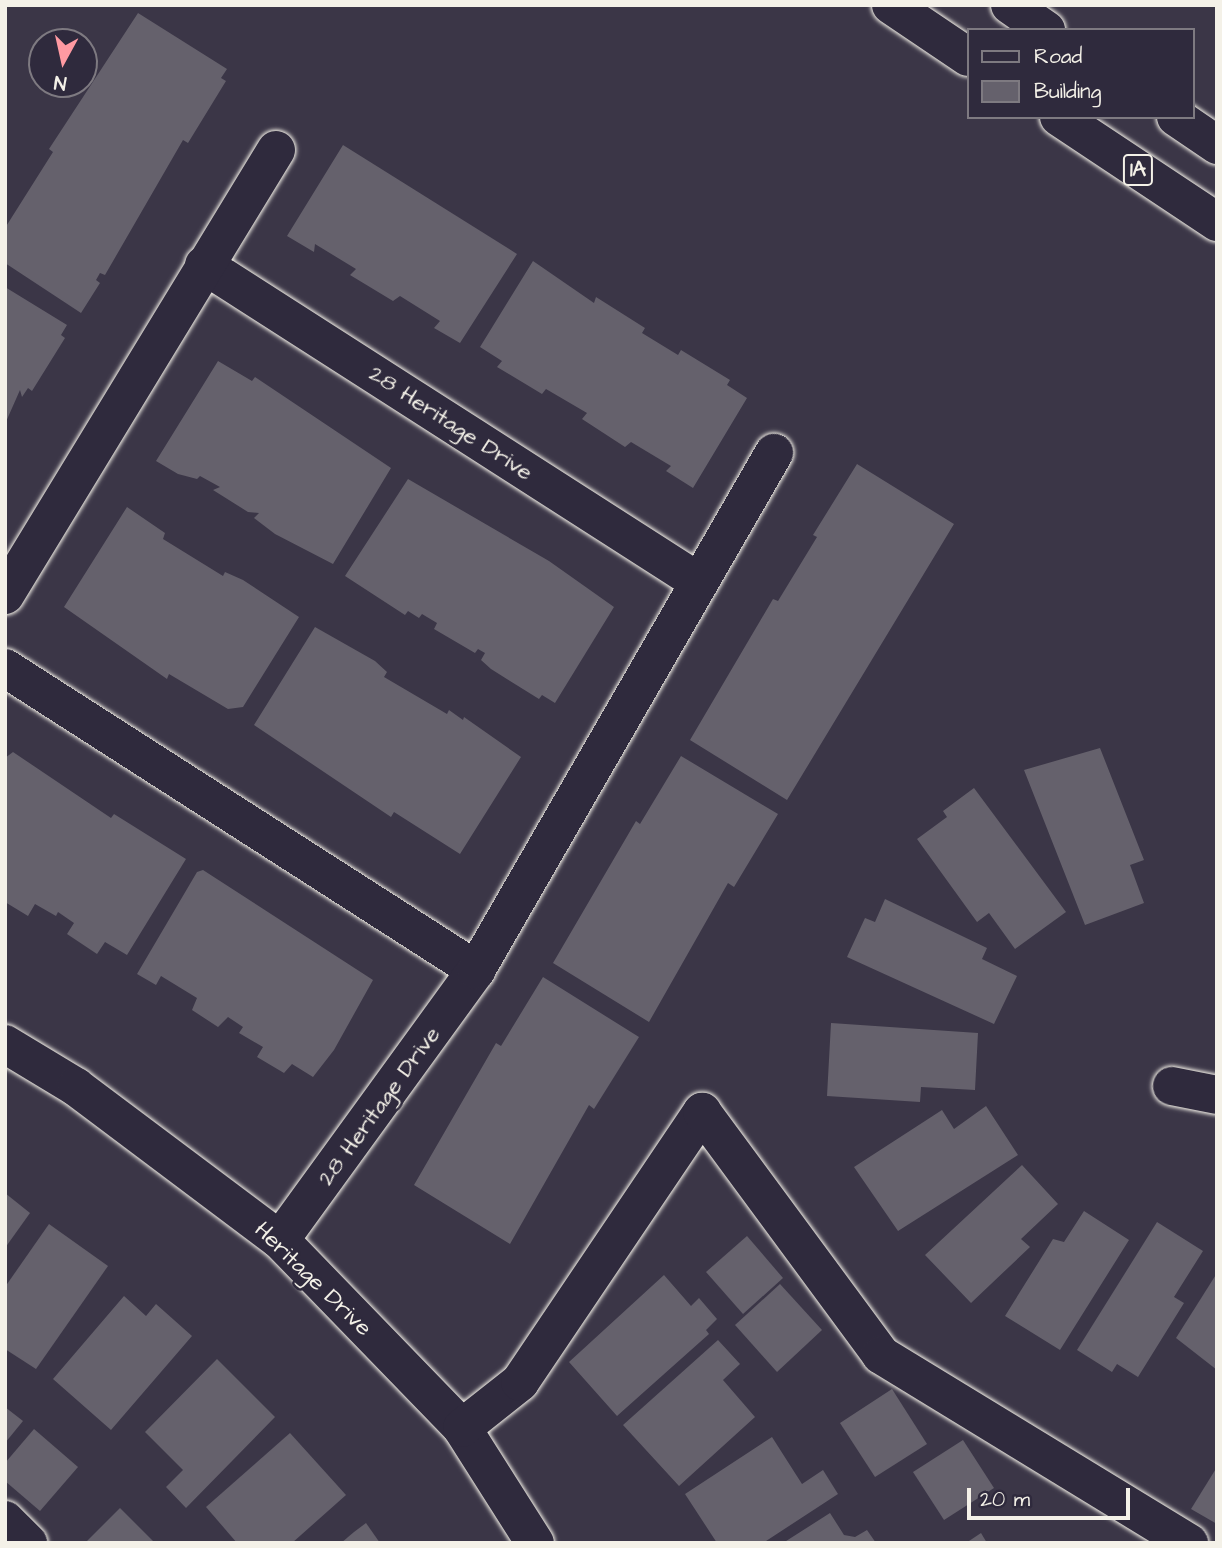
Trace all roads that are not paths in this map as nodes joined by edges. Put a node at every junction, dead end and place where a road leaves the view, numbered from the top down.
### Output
1 (891, 5) edge
2 (1010, 5) edge
3 (1043, 28) edge
4 (967, 56) edge
5 (1062, 119) edge
6 (1179, 119) edge
7 (1217, 145) edge
8 (276, 150) dead end
9 (1217, 222) edge
10 (204, 265) junction
11 (774, 453) dead end
12 (699, 582) junction
13 (5, 595) edge
14 (5, 668) edge
15 (476, 970) junction
16 (5, 1044) edge
17 (1172, 1086) dead end
18 (1217, 1095) edge
19 (280, 1240) junction
20 (462, 1428) junction
21 (5, 1520) edge
22 (28, 1543) edge
23 (535, 1543) edge
24 (1189, 1543) edge

1 - 4 street
2 - 3 street
5 - 9 street, 1A
6 - 7 street
8 - 10 street
10 - 12 street, 28 Heritage Drive
10 - 13 street
11 - 12 street, 28 Heritage Drive
12 - 15 street, 28 Heritage Drive
14 - 15 street
15 - 19 street, 28 Heritage Drive
16 - 19 street, Heritage Drive
17 - 18 street
19 - 20 street, Heritage Drive
20 - 23 street, Heritage Drive
20 - 24 street
21 - 22 street

